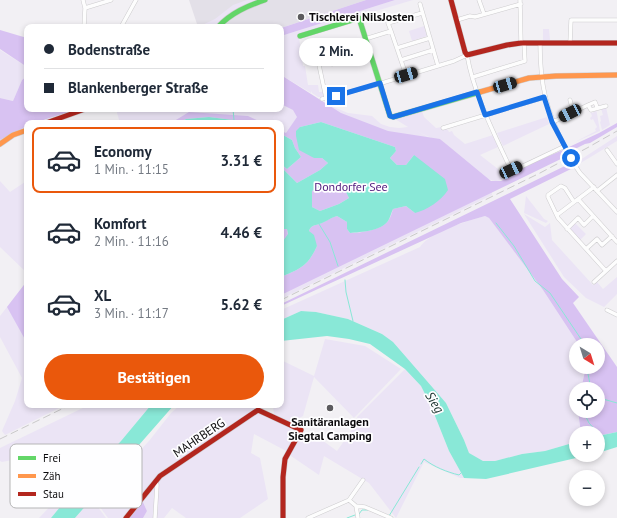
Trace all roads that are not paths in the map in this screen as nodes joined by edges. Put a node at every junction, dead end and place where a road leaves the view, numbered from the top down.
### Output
1 (83, 0) edge
2 (111, 0) edge
3 (136, 0) edge
4 (265, 0) edge
5 (451, 0) edge
6 (479, 0) edge
7 (521, 2) edge
8 (420, 4) dead end
9 (85, 8) junction
10 (422, 12) junction
11 (484, 14) junction
12 (457, 20) junction
13 (617, 20) edge
14 (84, 24) edge
15 (123, 24) edge
16 (221, 24) edge
17 (391, 31) junction
18 (300, 36) dead end
19 (430, 38) junction
20 (365, 39) junction
21 (522, 43) junction
22 (540, 43) junction
23 (570, 43) junction
24 (617, 43) edge
25 (315, 46) junction
26 (308, 47) dead end
27 (397, 48) junction
28 (434, 50) junction
29 (467, 55) junction
30 (401, 60) junction
31 (332, 64) dead end
32 (438, 66) junction
33 (406, 75) junction
34 (617, 75) edge
35 (473, 77) junction
36 (541, 77) junction
37 (380, 83) junction
38 (477, 92) junction
39 (544, 97) junction
40 (570, 100) dead end
41 (606, 106) dead end
42 (573, 111) junction
43 (76, 112) edge
44 (485, 115) junction
45 (54, 120) edge
46 (552, 122) junction
47 (443, 128) dead end
48 (24, 131) edge
49 (0, 144) edge
50 (566, 148) junction
51 (607, 150) dead end
52 (617, 164) edge
53 (511, 170) junction
54 (504, 174) dead end
55 (617, 176) edge
56 (594, 187) junction
57 (597, 191) junction
58 (578, 199) junction
59 (574, 202) junction
60 (617, 212) edge
61 (557, 215) junction
62 (593, 216) junction
63 (567, 229) junction
64 (612, 236) junction
65 (617, 242) edge
66 (586, 249) junction
67 (617, 261) edge
68 (606, 271) junction
69 (594, 282) dead end
70 (607, 310) dead end
71 (617, 315) edge
72 (363, 480) dead end
73 (156, 482) junction
74 (142, 499) edge
75 (349, 500) junction
76 (356, 506) junction
77 (134, 508) edge
78 (126, 518) edge
79 (155, 518) edge
80 (283, 518) edge
81 (308, 518) edge
82 (358, 518) edge
83 (391, 518) edge

1 - 9 street
2 - 9 street
3 - 15 street
4 - 16 street
5 - 12 street
6 - 11 street
7 - 11 street
7 - 21 street
8 - 10 street
9 - 14 street
10 - 17 street
10 - 19 street
11 - 12 street
12 - 29 street
13 - 23 street
17 - 20 street
17 - 27 street
18 - 20 street
19 - 27 street
19 - 28 street
20 - 37 street
21 - 22 street
21 - 29 street
21 - 35 street
22 - 23 street
22 - 36 street
23 - 24 street
25 - 26 street
25 - 31 street
25 - 37 street
27 - 30 street
28 - 30 street
28 - 32 street
29 - 32 street
29 - 35 street
30 - 33 street
32 - 33 street
33 - 37 street
34 - 36 street
35 - 38 street
36 - 38 street
36 - 39 street
37 - 38 street
38 - 44 street
39 - 44 street
39 - 46 street
40 - 42 street
41 - 42 street
42 - 46 street
43 - 45 street
44 - 47 street
44 - 53 street
46 - 50 street
48 - 49 street
50 - 53 street
50 - 56 street, bridge
51 - 52 street
53 - 54 street
55 - 57 street
56 - 57 street
56 - 58 street
57 - 60 street
58 - 59 street
58 - 62 street
59 - 61 street
59 - 61 street
61 - 63 street
62 - 63 street
62 - 64 street
63 - 66 street
64 - 65 street
64 - 66 street
66 - 68 street
67 - 68 street
68 - 69 street
70 - 71 street
72 - 75 street
73 - 74 street, MAHRBERG
73 - 79 street
73 - 80 street, MAHRBERG
75 - 76 street
75 - 81 street
76 - 82 street
76 - 83 street
77 - 78 street, MAHRBERG

